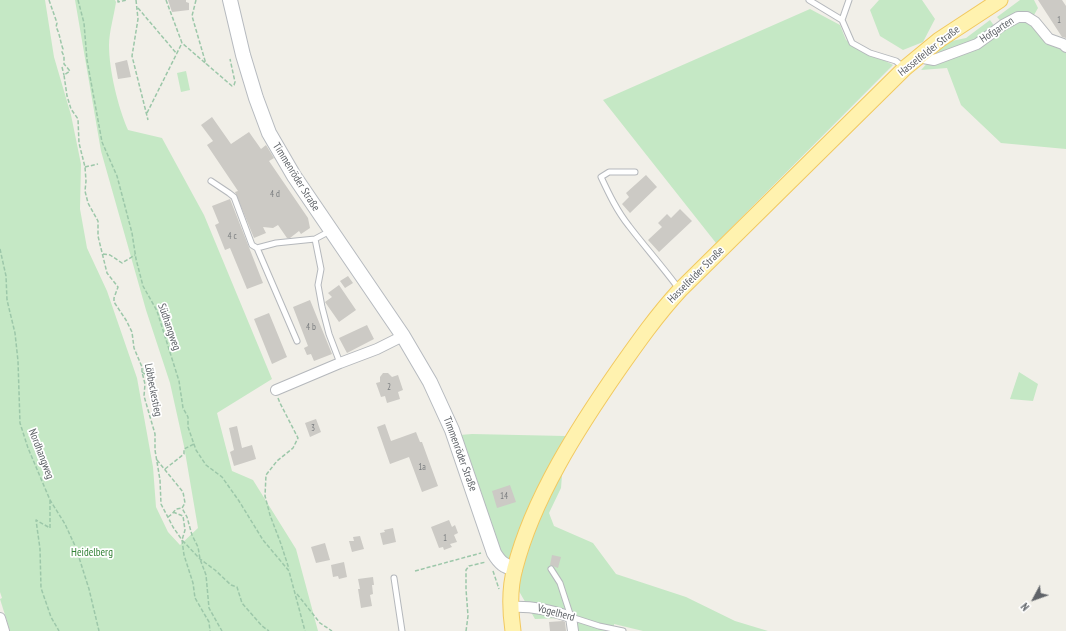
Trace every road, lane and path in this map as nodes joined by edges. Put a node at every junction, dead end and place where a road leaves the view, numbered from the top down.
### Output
1 (49, 0) edge
2 (78, 0) edge
3 (118, 0) edge
4 (127, 0) edge
5 (136, 0) edge
6 (166, 0) edge
7 (196, 0) edge
8 (230, 0) edge
9 (809, 0) edge
10 (849, 0) edge
11 (1000, 0) edge
12 (138, 7) junction
13 (842, 20) junction
14 (182, 44) junction
15 (1066, 47) edge
16 (177, 54) junction
17 (918, 57) junction
18 (230, 59) dead end
19 (206, 64) junction
20 (62, 67) dead end
21 (905, 68) junction
22 (64, 75) junction
23 (146, 113) junction
24 (148, 120) dead end
25 (98, 164) dead end
26 (85, 167) junction
27 (635, 172) dead end
28 (211, 181) dead end
29 (331, 231) junction
30 (315, 240) junction
31 (257, 248) junction
32 (0, 249) edge
33 (103, 254) junction
34 (135, 255) junction
35 (680, 290) junction
36 (403, 336) junction
37 (297, 342) dead end
38 (340, 363) junction
39 (149, 371) dead end
40 (142, 372) junction
41 (276, 390) joint
42 (194, 444) junction
43 (157, 460) junction
44 (165, 469) junction
45 (50, 500) junction
46 (182, 508) junction
47 (173, 512) junction
48 (168, 517) junction
49 (182, 540) junction
50 (489, 550) junction
51 (200, 559) junction
52 (492, 568) dead end
53 (551, 568) dead end
54 (515, 569) junction
55 (289, 571) junction
56 (415, 571) dead end
57 (394, 578) dead end
58 (499, 589) dead end
59 (296, 592) junction
60 (511, 607) junction
61 (571, 616) junction
62 (0, 618) edge
63 (4, 631) edge
64 (59, 631) edge
65 (99, 631) edge
66 (210, 631) edge
67 (222, 631) edge
68 (269, 631) edge
69 (305, 631) edge
70 (332, 631) edge
71 (402, 631) edge
72 (466, 631) edge
73 (514, 631) edge
74 (573, 631) edge
75 (623, 631) edge

1 - 22 path, Löbbeckestieg
2 - 34 path, Südhangweg
3 - 4 path
5 - 12 path
6 - 14 path
7 - 19 path
8 - 29 main road, Timmenröder Straße
9 - 13 lane
10 - 13 lane
11 - 17 main road, Hasselfelder Straße
12 - 16 path
12 - 23 path
13 - 21 lane
14 - 16 path
14 - 19 path
15 - 17 street, Hofgarten
16 - 23 path
17 - 21 main road, Hasselfelder Straße
18 - 19 path
20 - 22 path
21 - 35 main road, Hasselfelder Straße
22 - 26 path, Löbbeckestieg
23 - 24 path
25 - 26 path
26 - 33 path, Löbbeckestieg
27 - 35 lane
28 - 31 lane
29 - 30 lane
29 - 36 main road, Timmenröder Straße
30 - 31 lane
30 - 38 lane
31 - 37 lane
32 - 45 path, Nordhangweg
33 - 34 path
33 - 40 path, Löbbeckestieg
34 - 42 path, Südhangweg
35 - 54 main road, Hasselfelder Straße
36 - 38 street
36 - 50 main road, Timmenröder Straße
38 - 41 street
39 - 40 path
40 - 43 path, Löbbeckestieg
41 - 55 path
42 - 44 path
42 - 55 path, Südhangweg
43 - 44 path
43 - 48 path, Löbbeckestieg
44 - 46 path
45 - 64 path
45 - 65 path, Nordhangweg
46 - 47 path
46 - 51 path
47 - 48 path
47 - 49 path
48 - 49 path, Löbbeckestieg
49 - 51 path
49 - 66 path, Löbbeckestieg
50 - 54 main road, Timmenröder Straße
50 - 56 path
50 - 72 path
51 - 67 path
51 - 68 path
52 - 58 path
53 - 61 lane
54 - 60 main road, Hasselfelder Straße
55 - 59 path, Südhangweg
57 - 71 lane
59 - 69 path, Südhangweg
59 - 70 path
60 - 61 street, Vogelherd
60 - 73 main road, Hasselfelder Straße
61 - 74 street
61 - 75 lane, Vogelherd
62 - 63 street

